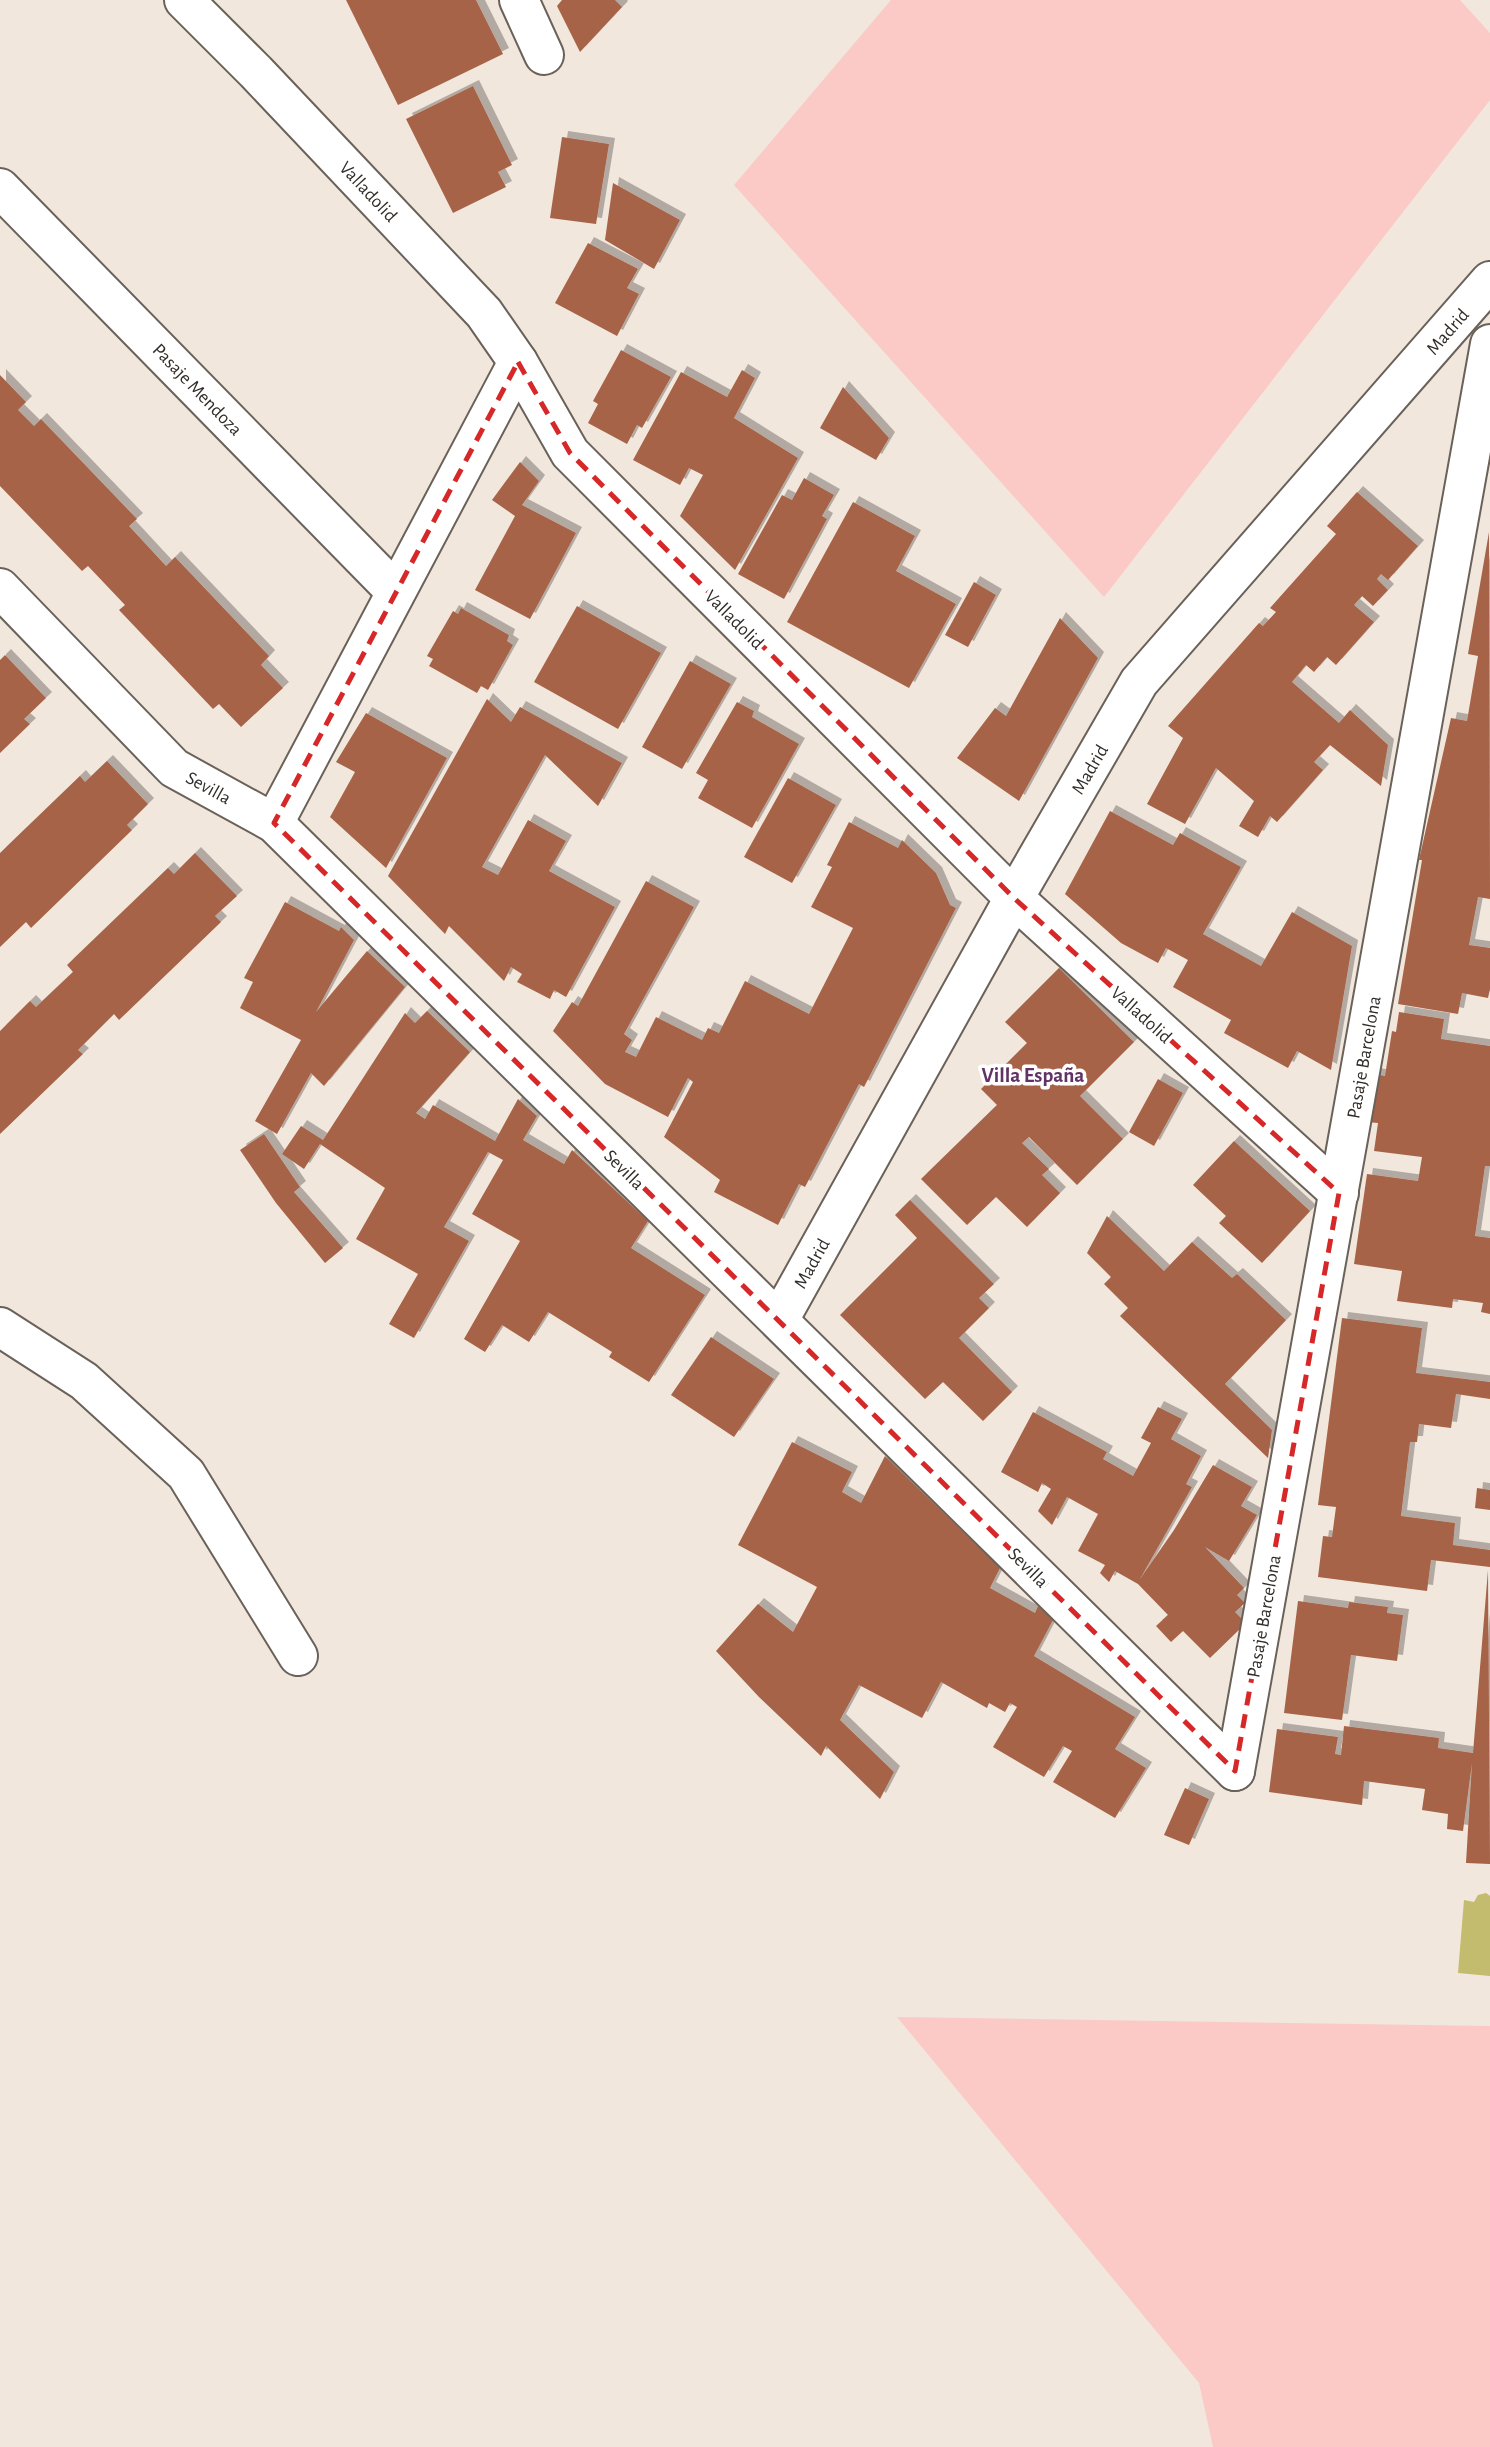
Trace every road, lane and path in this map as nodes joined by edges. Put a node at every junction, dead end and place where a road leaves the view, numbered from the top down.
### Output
1 (184, 0) edge
2 (221, 0) edge
3 (519, 0) edge
4 (544, 55) dead end
5 (257, 72) junction
6 (0, 188) edge
7 (1490, 281) edge
8 (1490, 344) edge
9 (518, 362) junction
10 (0, 588) edge
11 (395, 591) junction
12 (274, 823) junction
13 (1014, 898) junction
14 (1339, 1193) junction
15 (779, 1320) junction
16 (0, 1326) edge
17 (298, 1656) dead end
18 (1236, 1770) joint

1 - 5 street, Valladolid
2 - 5 street
3 - 4 street
5 - 9 street, Valladolid
6 - 11 street, Pasaje Mendoza
7 - 13 street, Madrid
8 - 14 street, Pasaje Barcelona
9 - 11 street
9 - 13 street, Valladolid
10 - 12 street, Sevilla
11 - 12 street
12 - 15 street, Sevilla
13 - 14 street, Valladolid
13 - 15 street, Madrid
14 - 18 street, Pasaje Barcelona
15 - 18 street, Sevilla
16 - 17 street

